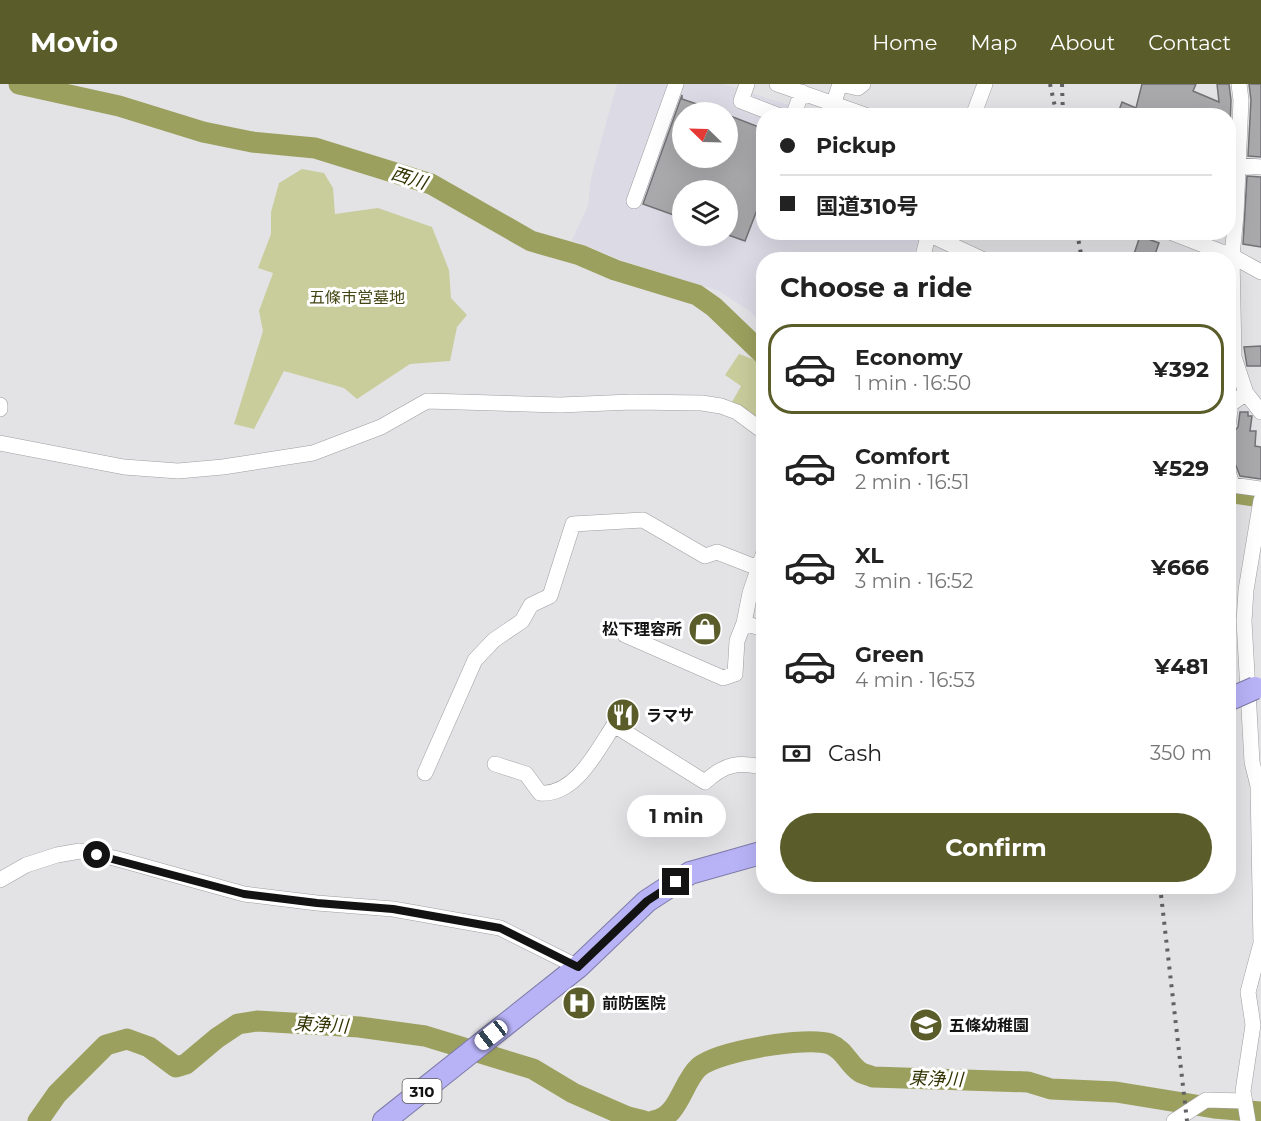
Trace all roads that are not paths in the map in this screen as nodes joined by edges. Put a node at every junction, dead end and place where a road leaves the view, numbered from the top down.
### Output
1 (676, 84) edge
2 (747, 84) edge
3 (777, 84) edge
4 (863, 84) edge
5 (985, 84) edge
6 (1239, 84) edge
7 (802, 92) junction
8 (834, 102) junction
9 (759, 108) edge
10 (797, 108) edge
11 (849, 108) edge
12 (976, 108) edge
13 (1238, 165) junction
14 (1261, 167) edge
15 (634, 201) dead end
16 (1236, 215) edge
17 (943, 240) edge
18 (1191, 240) edge
19 (967, 252) edge
20 (1222, 252) edge
21 (1236, 258) edge
22 (1261, 272) edge
23 (1236, 361) edge
24 (1250, 390) edge
25 (1236, 400) edge
26 (0, 405) edge
27 (0, 409) edge
28 (1261, 412) edge
29 (756, 426) edge
30 (0, 442) edge
31 (1236, 486) edge
32 (1261, 489) edge
33 (1261, 500) edge
34 (756, 567) edge
35 (756, 576) edge
36 (744, 623) junction
37 (756, 627) edge
38 (625, 635) dead end
39 (1258, 687) edge
40 (1236, 697) edge
41 (495, 765) dead end
42 (756, 766) edge
43 (425, 773) dead end
44 (1260, 814) edge
45 (756, 854) edge
46 (0, 880) edge
47 (578, 967) junction
48 (1257, 1036) edge
49 (1243, 1101) junction
50 (384, 1121) edge
51 (1174, 1121) edge
52 (1248, 1121) edge

1 - 15 street
2 - 9 street
3 - 7 street
4 - 8 street
5 - 12 street
6 - 13 street
7 - 8 street
7 - 10 street
8 - 11 street
13 - 14 street
13 - 16 street
17 - 19 street
18 - 20 street
21 - 22 street
23 - 24 street
24 - 25 street
24 - 28 street
26 - 27 street
29 - 30 street
31 - 32 street
33 - 44 street
34 - 43 street
35 - 36 street
36 - 37 street
36 - 38 street
39 - 40 highway, bridge
41 - 42 street
44 - 48 street
45 - 47 highway, 310
46 - 47 street
47 - 50 highway, 310
48 - 49 street
49 - 51 street
49 - 52 street

